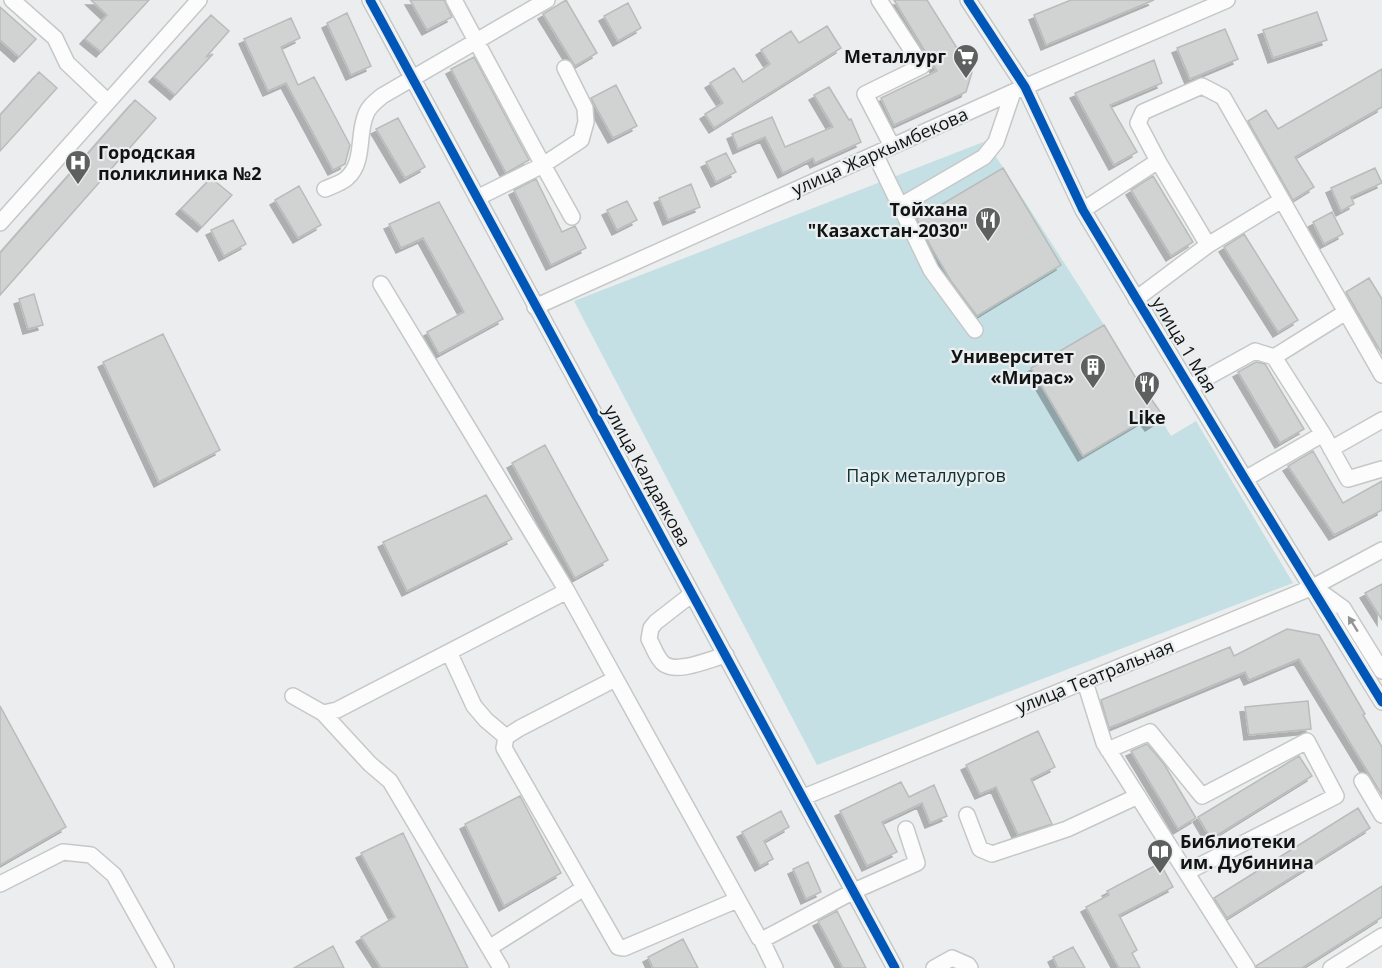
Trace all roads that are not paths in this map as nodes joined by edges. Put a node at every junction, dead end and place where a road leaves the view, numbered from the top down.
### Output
1 (12, 0) edge
2 (199, 0) edge
3 (370, 0) edge
4 (454, 0) edge
5 (547, 0) edge
6 (879, 0) edge
7 (968, 0) edge
8 (1227, 0) edge
9 (477, 41) junction
10 (565, 68) dead end
11 (412, 78) junction
12 (1019, 89) junction
13 (108, 102) junction
14 (892, 146) junction
15 (875, 154) junction
16 (1158, 160) junction
17 (543, 165) junction
18 (326, 189) dead end
19 (477, 198) junction
20 (1282, 200) junction
21 (900, 206) junction
22 (1083, 210) junction
23 (572, 217) dead end
24 (0, 223) edge
25 (1208, 245) junction
26 (381, 284) dead end
27 (1136, 299) junction
28 (535, 307) junction
29 (1346, 312) junction
30 (975, 330) dead end
31 (1274, 357) junction
32 (1382, 375) edge
33 (1190, 387) junction
34 (1382, 420) edge
35 (1323, 434) junction
36 (1331, 449) junction
37 (1382, 470) edge
38 (1245, 479) junction
39 (1382, 550) edge
40 (1313, 587) junction
41 (567, 591) junction
42 (692, 594) junction
43 (449, 652) junction
44 (726, 655) junction
45 (1382, 671) edge
46 (615, 679) junction
47 (1085, 682) junction
48 (293, 696) dead end
49 (1382, 702) edge
50 (322, 713) junction
51 (506, 737) junction
52 (1108, 750) junction
53 (1362, 781) dead end
54 (1138, 796) junction
55 (804, 797) junction
56 (1382, 814) edge
57 (967, 815) dead end
58 (906, 829) dead end
59 (1187, 872) junction
60 (0, 884) edge
61 (584, 888) junction
62 (854, 891) junction
63 (737, 900) junction
64 (1382, 936) edge
65 (760, 939) junction
66 (489, 948) junction
67 (166, 968) edge
68 (501, 968) edge
69 (776, 968) edge
70 (895, 968) edge
71 (934, 968) edge
72 (970, 968) edge
73 (1247, 968) edge
74 (1331, 968) edge

1 - 13 street
2 - 13 street
3 - 11 street, улица Калдаякова
4 - 9 street
5 - 9 street
6 - 14 street
7 - 12 street, улица 1 Мая
8 - 12 street, улица Жаркымбекова
9 - 11 street
9 - 17 street
10 - 17 street
11 - 18 street
11 - 19 street, улица Калдаякова
12 - 14 street, улица Жаркымбекова
12 - 21 street
12 - 22 street, улица 1 Мая
13 - 24 street
14 - 15 street, улица Жаркымбекова
15 - 21 street
15 - 28 street, улица Жаркымбекова
16 - 20 street
16 - 22 street
16 - 25 street
17 - 19 street
17 - 23 street
19 - 28 street, улица Калдаякова
20 - 25 street
20 - 29 street
21 - 30 street
22 - 27 street, улица 1 Мая
25 - 27 street
26 - 41 street
27 - 33 street, улица 1 Мая
28 - 42 street, улица Калдаякова
29 - 31 street
29 - 32 street
31 - 33 street
31 - 35 street
33 - 38 street, улица 1 Мая
34 - 36 street
35 - 36 street
35 - 38 street
36 - 37 street
38 - 40 street, улица 1 Мая
39 - 40 street, улица Театральная
45 -> 40 street, улица 1 Мая
40 - 47 street, улица Театральная
40 - 49 street, улица 1 Мая
41 - 43 street
41 - 46 street
42 - 44 street, улица Калдаякова
42 - 44 street
43 - 50 street
43 - 51 street
44 - 55 street, улица Калдаякова
46 - 51 street
46 - 63 street
47 - 52 street
47 - 55 street, улица Театральная
48 - 50 street
50 - 66 street
51 - 61 street
52 - 54 street
52 - 59 street
53 - 56 street
54 - 57 street
54 - 59 street
55 - 62 street, улица Калдаякова
58 - 62 street
59 - 73 street
60 - 67 street
61 - 63 street
61 - 66 street
62 - 65 street
62 - 70 street, улица Калдаякова
63 - 65 street
64 - 74 street
65 - 69 street
66 - 68 street
71 - 72 street

